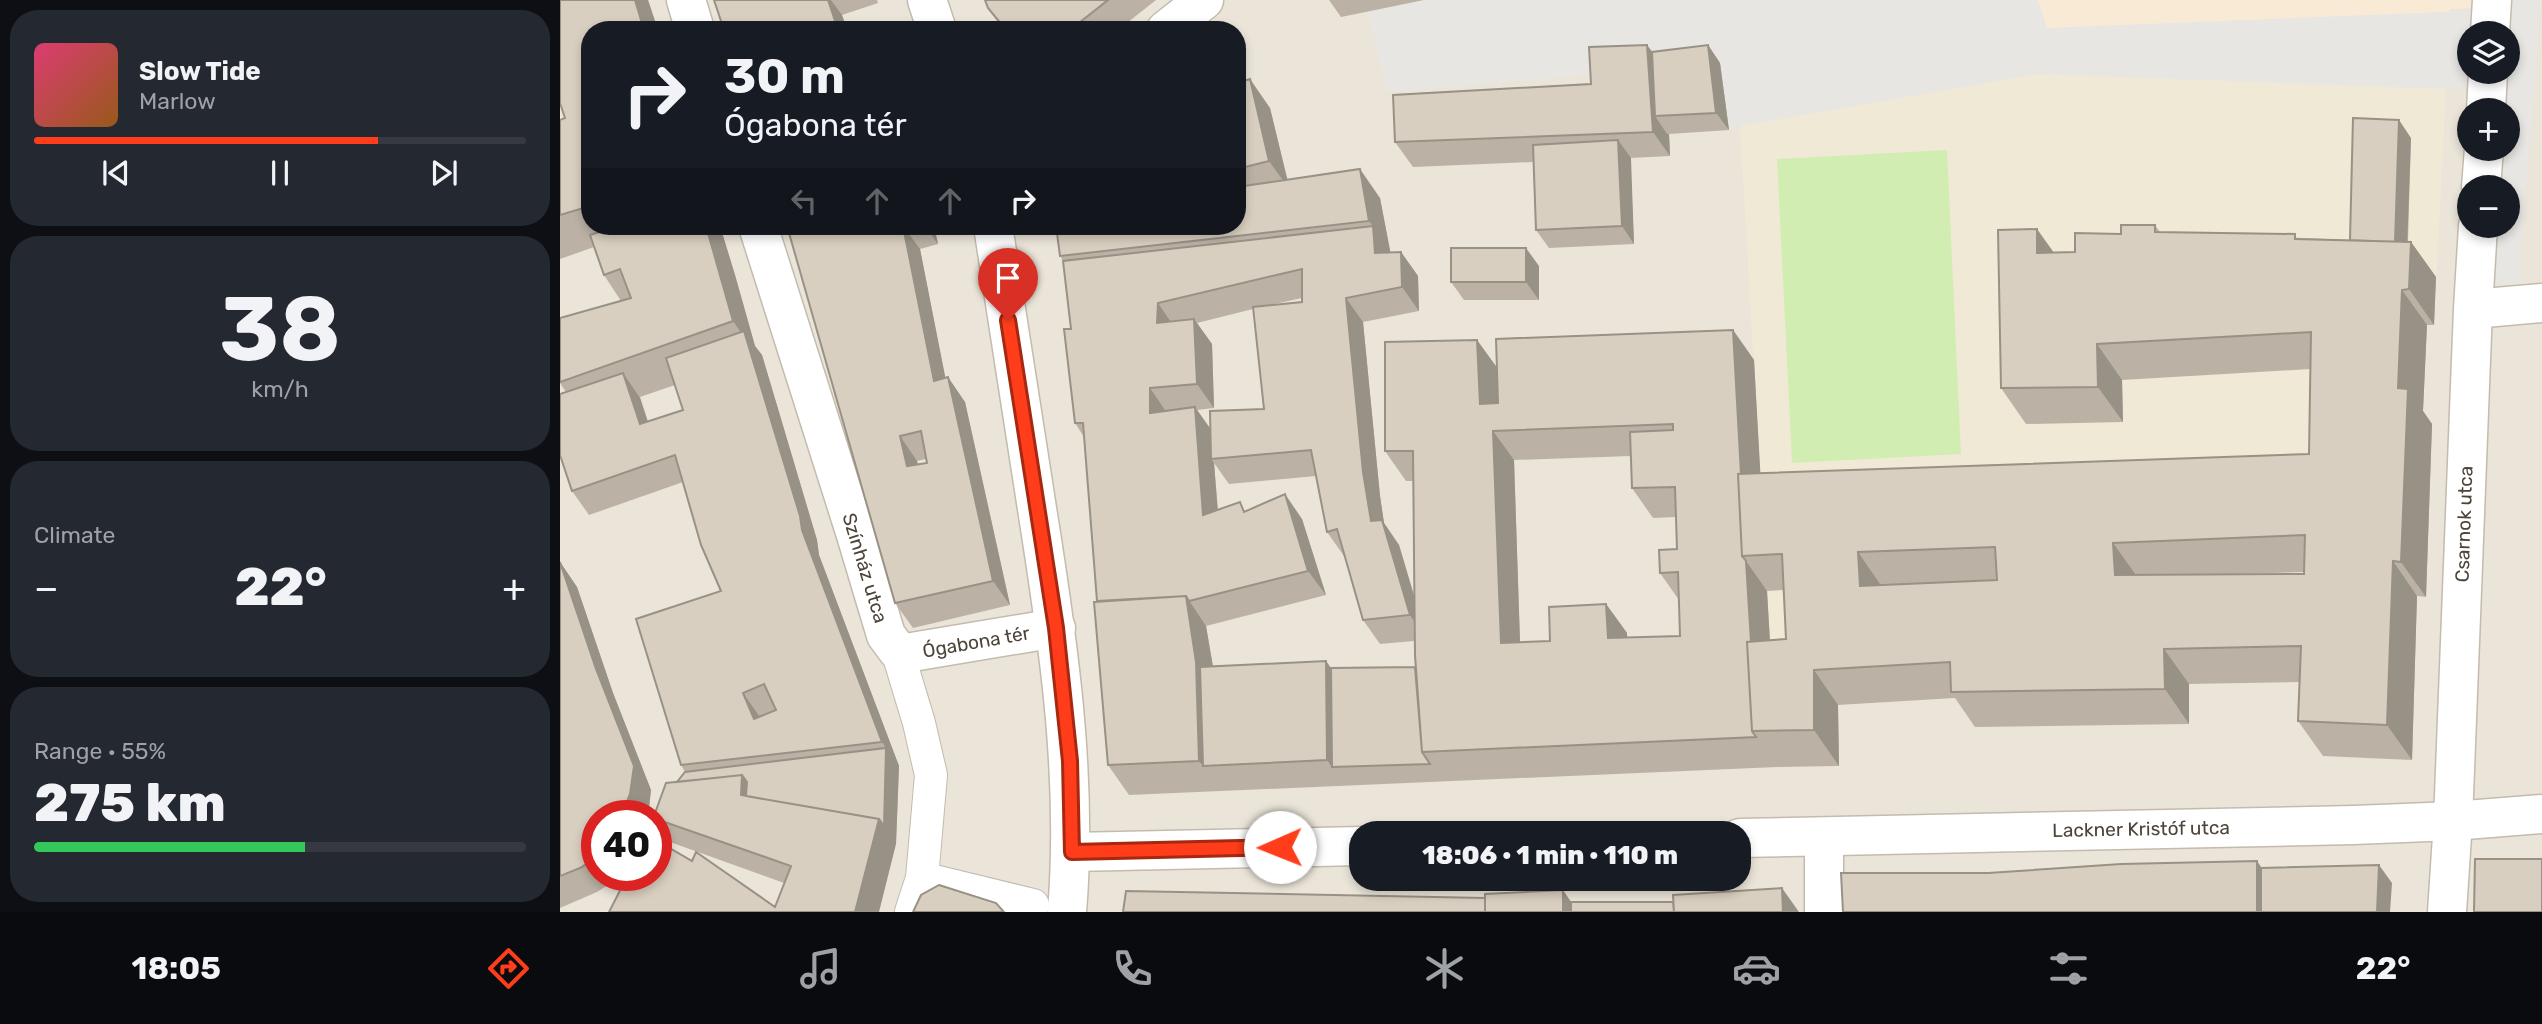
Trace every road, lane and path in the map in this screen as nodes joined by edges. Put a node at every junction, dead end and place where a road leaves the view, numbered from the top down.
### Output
1 (686, 0) edge
2 (927, 0) edge
3 (1204, 0) edge
4 (2492, 0) edge
5 (692, 21) edge
6 (934, 21) edge
7 (1177, 21) edge
8 (2491, 21) edge
9 (761, 235) edge
10 (994, 235) edge
11 (2477, 238) edge
12 (2542, 303) edge
13 (2473, 309) junction
14 (1056, 628) junction
15 (897, 650) junction
16 (2542, 814) edge
17 (2453, 821) junction
18 (1824, 836) junction
19 (1751, 838) edge
20 (1349, 846) edge
21 (1072, 852) junction
22 (922, 878) junction
23 (1050, 908) edge
24 (911, 912) edge
25 (1824, 912) edge
26 (2447, 912) edge

1 - 5 street
2 - 6 street
3 - 7 street
4 - 8 street
9 - 15 street, Színház utca
10 - 14 street, Ógabona tér
11 - 13 street, Csarnok utca
12 - 13 street
13 - 17 street, Csarnok utca
14 - 15 street, Ógabona tér
14 - 21 street, Ógabona tér
15 - 22 street, Színház utca
16 - 17 street, Lackner Kristóf utca
17 - 18 street, Lackner Kristóf utca
17 - 26 street, Csarnok utca
18 - 19 street, Lackner Kristóf utca
18 - 25 street
20 - 21 street
21 - 23 street, Ógabona tér
22 - 23 street, Ógabona tér
22 - 24 street, Színház utca

